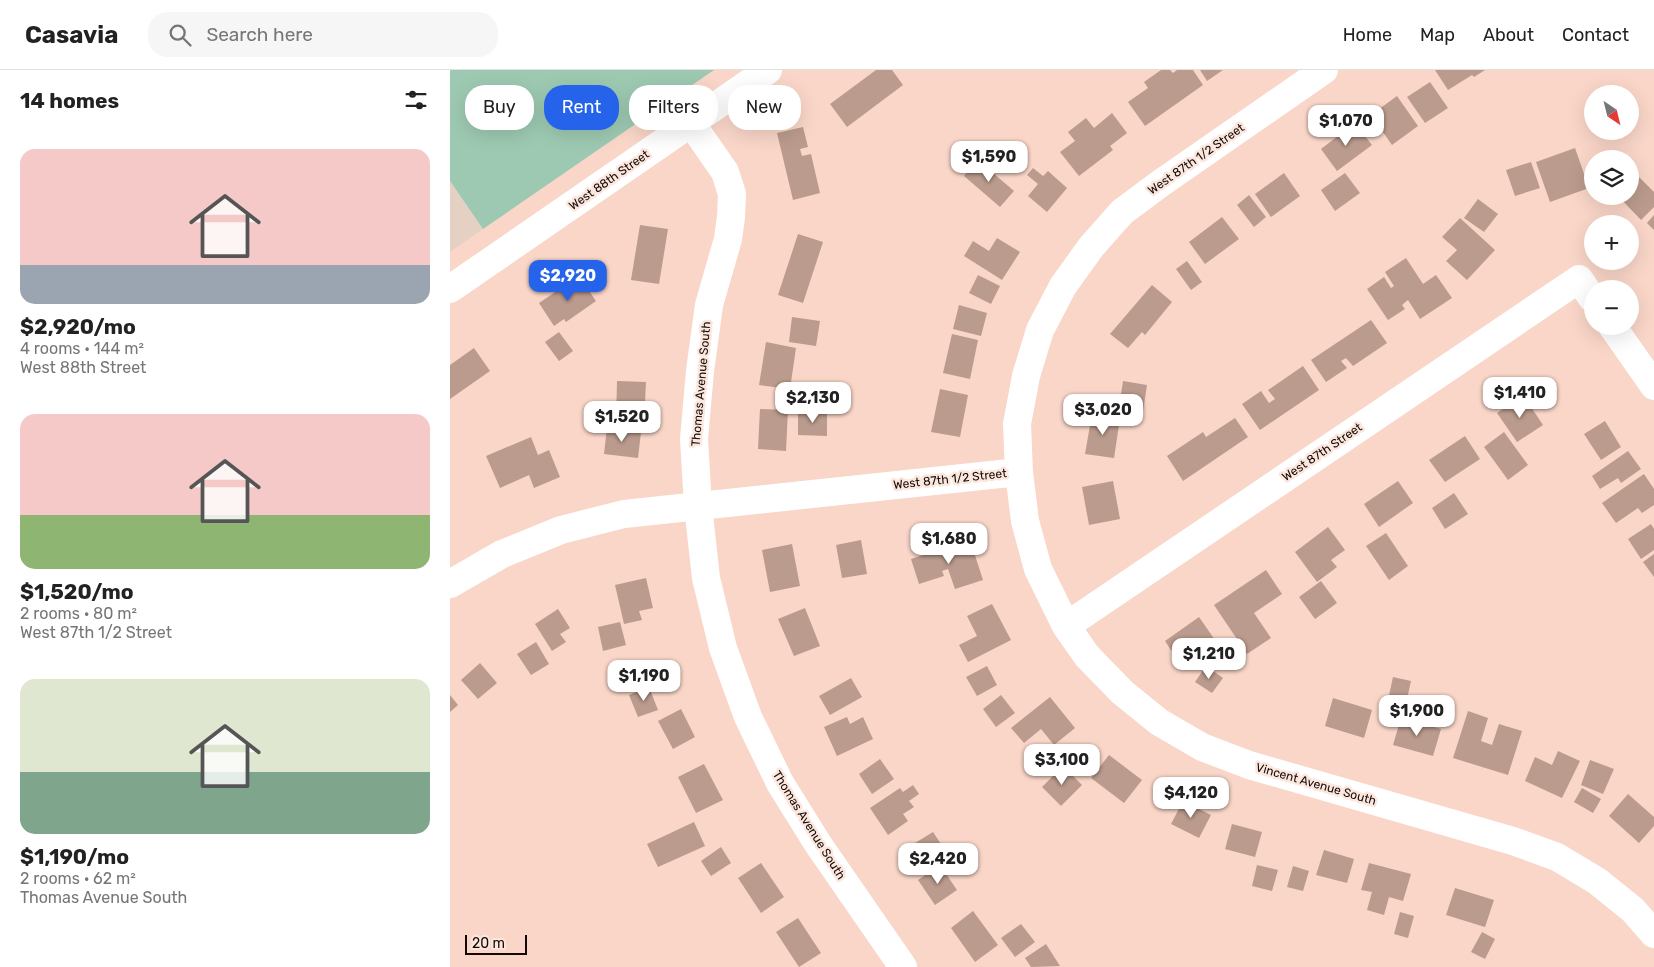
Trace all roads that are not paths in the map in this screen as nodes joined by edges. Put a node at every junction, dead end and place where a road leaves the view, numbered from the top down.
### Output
1 (768, 70) edge
2 (1324, 70) edge
3 (718, 104) edge
4 (681, 130) edge
5 (696, 130) edge
6 (450, 289) edge
7 (1584, 289) edge
8 (1618, 335) edge
9 (1654, 386) edge
10 (1019, 472) junction
11 (698, 506) junction
12 (450, 584) edge
13 (1066, 626) junction
14 (1654, 934) edge
15 (904, 967) edge

1 - 3 street, West 88th Street
2 - 10 street, West 87th 1/2 Street
4 - 6 street, West 88th Street
5 - 11 street, Thomas Avenue South
7 - 13 street, West 87th Street
8 - 9 street
10 - 11 street, West 87th 1/2 Street
10 - 13 street, Vincent Avenue South
11 - 12 street, West 87th 1/2 Street
11 - 15 street, Thomas Avenue South
13 - 14 street, Vincent Avenue South

